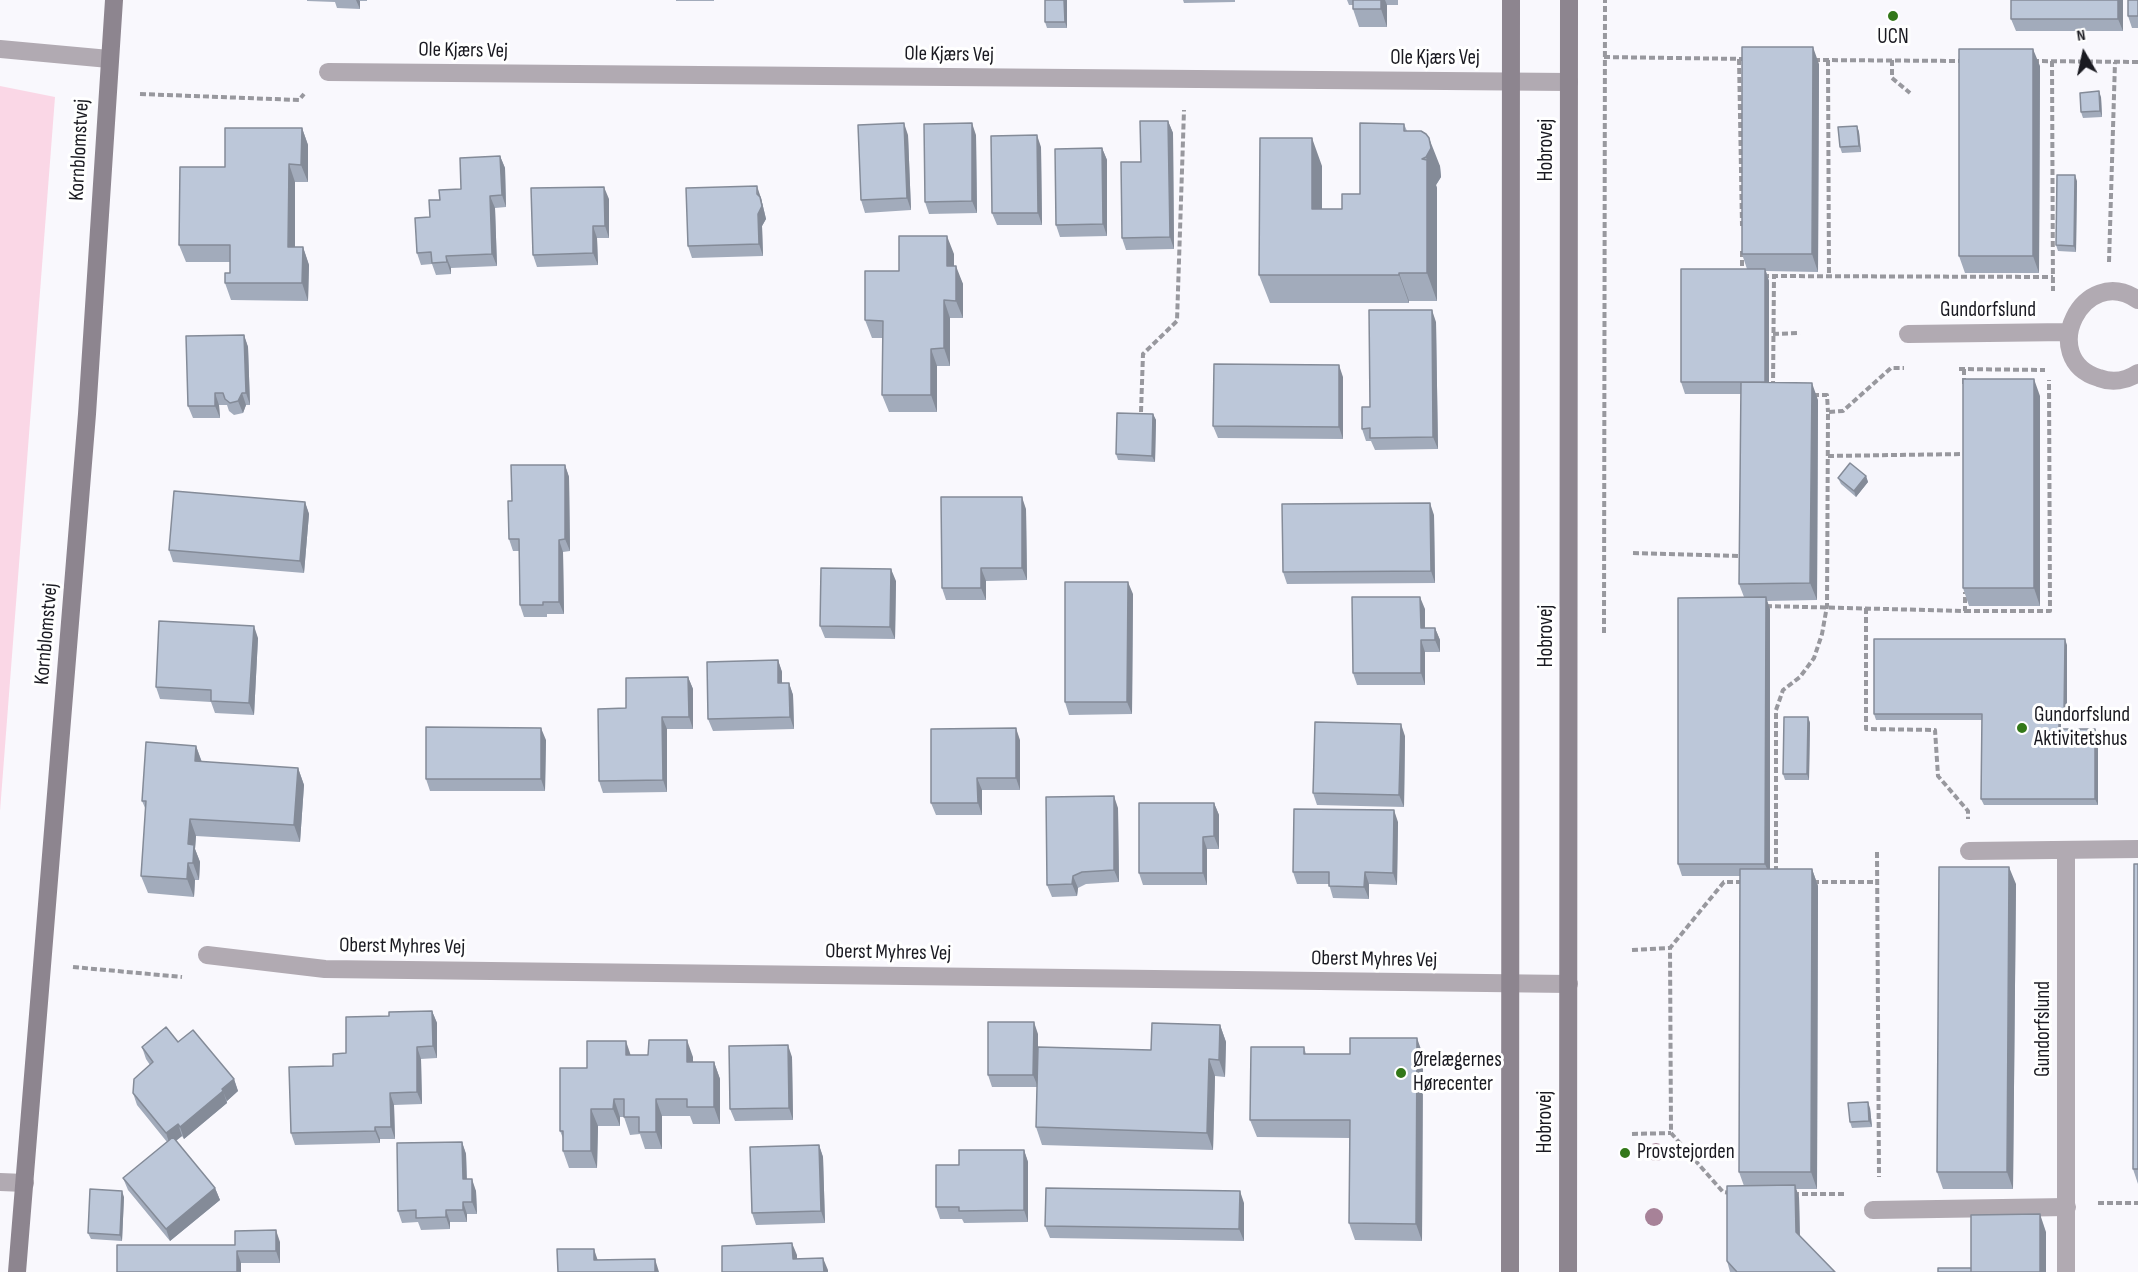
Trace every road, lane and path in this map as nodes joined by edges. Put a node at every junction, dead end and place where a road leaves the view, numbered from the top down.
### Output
1 (114, 0) edge
2 (1511, 0) edge
3 (1569, 0) edge
4 (1605, 0) edge
5 (0, 49) edge
6 (1605, 56) junction
7 (109, 59) junction
8 (1739, 59) junction
9 (1750, 59) edge
10 (1806, 60) edge
11 (1828, 60) junction
12 (1892, 60) junction
13 (1972, 61) edge
14 (2029, 61) edge
15 (2052, 61) junction
16 (2115, 62) junction
17 (2138, 62) edge
18 (328, 72) dead end
19 (1185, 80) junction
20 (1569, 81) junction
21 (1511, 82) junction
22 (1910, 93) dead end
23 (167, 95) dead end
24 (276, 99) dead end
25 (1742, 230) edge
26 (1742, 242) edge
27 (1743, 276) edge
28 (1753, 276) edge
29 (1774, 276) junction
30 (1829, 277) junction
31 (2053, 277) junction
32 (2109, 292) junction
33 (2138, 300) edge
34 (1800, 333) dead end
35 (2061, 333) junction
36 (1773, 334) junction
37 (1908, 334) dead end
38 (1964, 334) junction
39 (1912, 369) dead end
40 (1953, 369) dead end
41 (1964, 369) junction
42 (2138, 373) edge
43 (1964, 390) edge
44 (1806, 395) edge
45 (1773, 396) edge
46 (1141, 412) edge
47 (1828, 412) junction
48 (1964, 443) edge
49 (1964, 454) junction
50 (1828, 456) junction
51 (1964, 465) edge
52 (1741, 544) edge
53 (1633, 554) dead end
54 (1740, 556) junction
55 (1741, 566) edge
56 (1965, 588) edge
57 (1763, 606) edge
58 (1827, 606) junction
59 (1866, 608) junction
60 (1965, 611) junction
61 (1604, 642) dead end
62 (2138, 849) edge
63 (2066, 850) junction
64 (1969, 851) joint
65 (1877, 852) dead end
66 (1776, 881) edge
67 (1745, 882) edge
68 (1809, 882) edge
69 (1877, 882) junction
70 (1670, 948) junction
71 (1632, 950) dead end
72 (207, 955) joint
73 (42, 965) junction
74 (1509, 984) junction
75 (1569, 984) junction
76 (1671, 1133) junction
77 (1632, 1134) dead end
78 (0, 1182) edge
79 (25, 1183) junction
80 (1876, 1185) dead end
81 (1734, 1193) edge
82 (1787, 1194) edge
83 (1809, 1194) edge
84 (2138, 1203) edge
85 (2067, 1205) junction
86 (1873, 1210) dead end
87 (17, 1272) edge
88 (1510, 1272) edge
89 (1568, 1272) edge
90 (2066, 1272) edge

1 - 7 main road, Kornblomstvej
2 - 21 main road, Hobrovej
3 - 20 main road, Hobrovej
4 - 6 path
5 - 7 street
6 - 8 path
6 - 20 path
6 - 61 path
7 - 73 main road, Kornblomstvej
8 - 9 path
8 - 25 path
10 - 11 path
11 - 12 path
11 - 30 path
12 - 13 path
12 - 22 path
14 - 15 path
15 - 16 path
15 - 31 path
16 - 17 path
16 - 32 path
18 - 19 street, Ole Kjærs Vej
19 - 21 street, Ole Kjærs Vej
19 - 46 path
20 - 21 street, Ole Kjærs Vej
20 - 75 main road, Hobrovej
21 - 74 main road, Hobrovej
23 - 24 path
26 - 27 path
28 - 29 path
29 - 30 path
29 - 36 path
30 - 31 path
31 - 35 path
32 - 33 street
32 - 35 street
34 - 36 path
35 - 38 street, Gundorfslund
35 - 42 street
36 - 45 path
37 - 38 street, Gundorfslund
38 - 41 path
39 - 47 path
40 - 41 path
41 - 43 path
41 - 60 path
44 - 47 path
47 - 50 path
48 - 49 path
49 - 50 path
49 - 51 path
50 - 58 path
52 - 54 path
53 - 54 path
54 - 55 path
56 - 60 path
57 - 58 path
58 - 59 path
58 - 66 path
59 - 60 path
59 - 64 path
62 - 63 street
63 - 64 street
63 - 85 street, Gundorfslund
65 - 69 path
67 - 70 path
68 - 69 path
69 - 80 path
70 - 71 path
70 - 76 path
72 - 73 path
72 - 74 street, Oberst Myhres Vej
73 - 79 main road, Kornblomstvej
74 - 75 street, Oberst Myhres Vej
74 - 88 main road, Hobrovej
75 - 89 main road, Hobrovej
76 - 77 path
76 - 81 path
78 - 79 street
79 - 87 main road, Kornblomstvej
82 - 83 path
84 - 85 path
85 - 86 street
85 - 90 street, Gundorfslund

